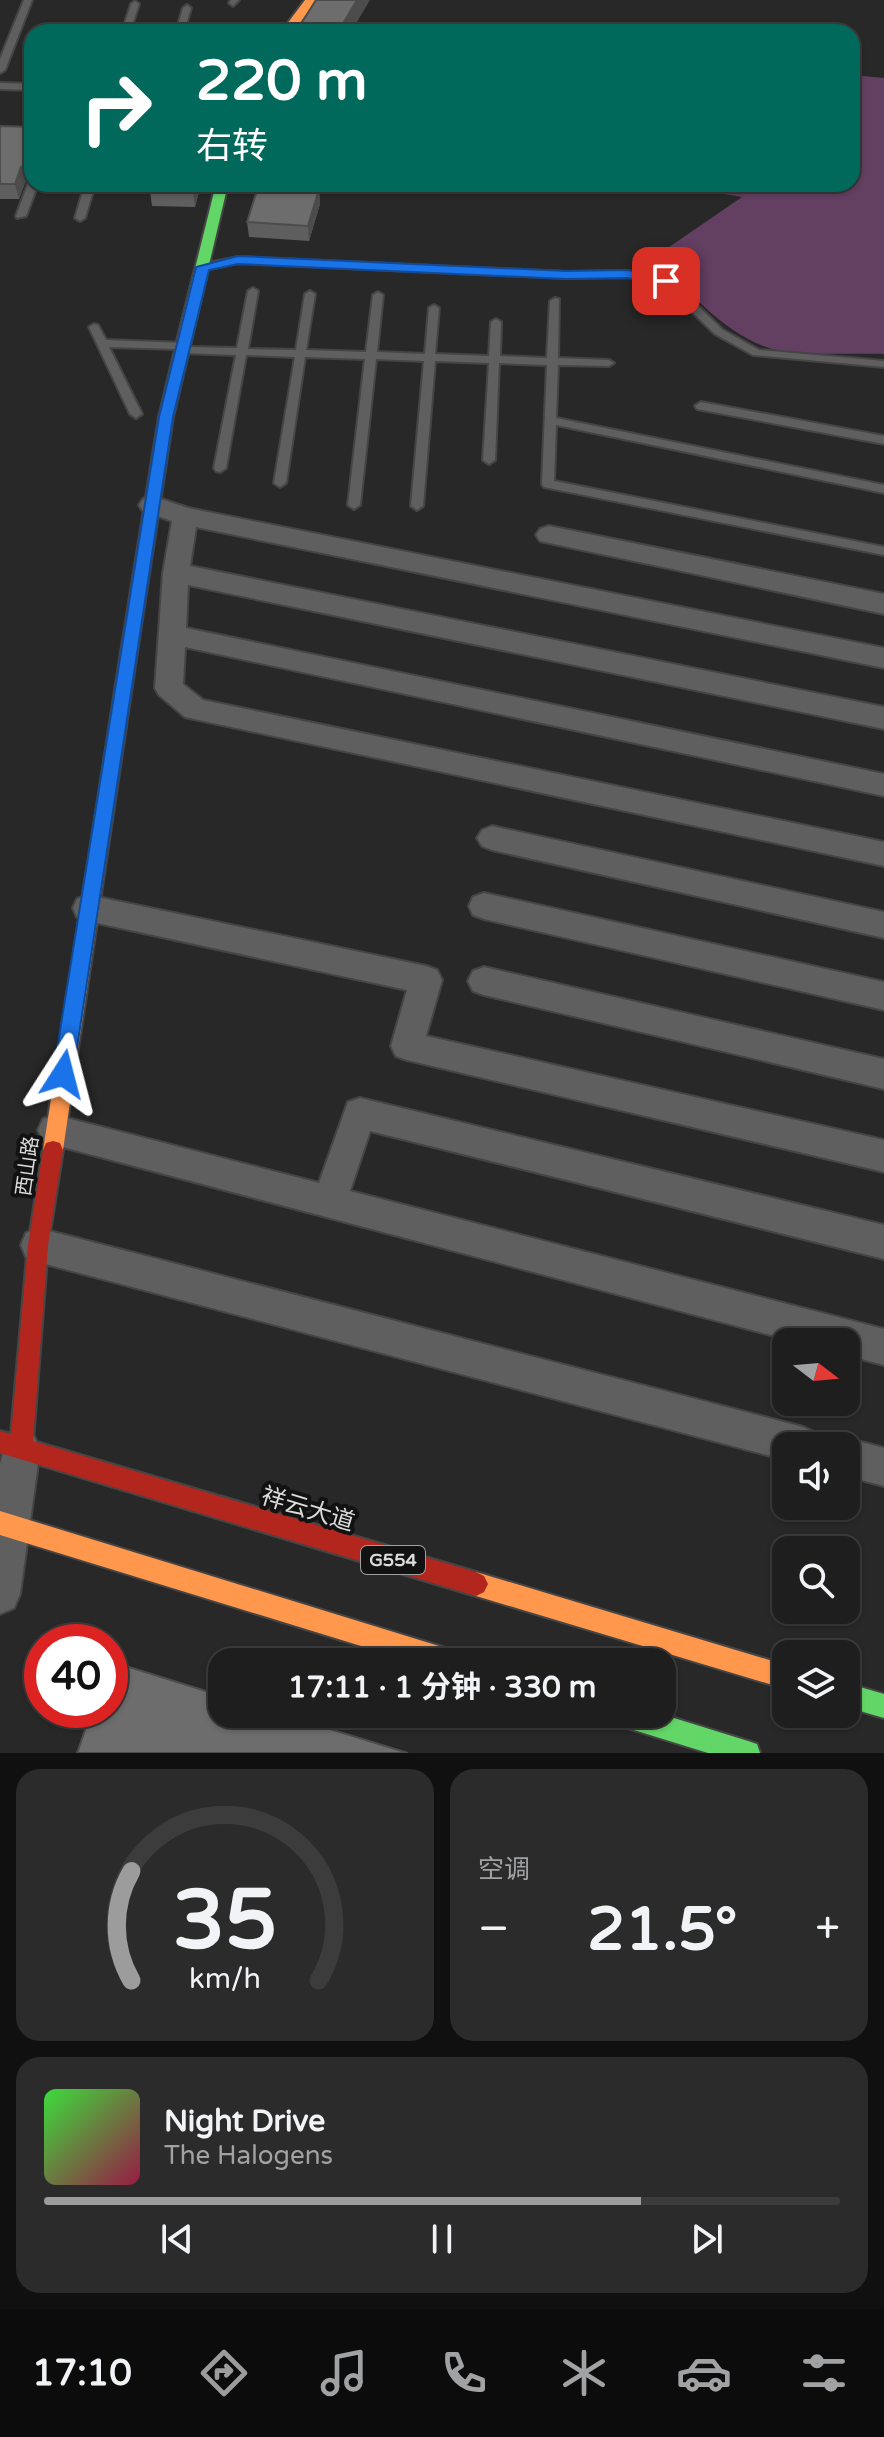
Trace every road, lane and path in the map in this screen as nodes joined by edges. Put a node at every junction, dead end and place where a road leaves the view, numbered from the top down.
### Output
1 (28, 0) edge
2 (311, 0) edge
3 (135, 4) dead end
4 (187, 8) dead end
5 (129, 24) edge
6 (182, 24) edge
7 (293, 24) edge
8 (0, 70) edge
9 (0, 86) edge
10 (24, 87) edge
11 (30, 192) edge
12 (88, 192) edge
13 (220, 192) edge
14 (21, 216) dead end
15 (80, 218) dead end
16 (203, 267) junction
17 (253, 291) dead end
18 (310, 294) dead end
19 (378, 295) dead end
20 (555, 301) dead end
21 (434, 308) dead end
22 (496, 322) dead end
23 (94, 327) dead end
24 (101, 343) junction
25 (184, 348) junction
26 (242, 352) junction
27 (301, 353) junction
28 (371, 356) junction
29 (429, 357) junction
30 (494, 359) junction
31 (553, 361) junction
32 (609, 363) dead end
33 (884, 364) edge
34 (701, 406) dead end
35 (136, 414) dead end
36 (550, 420) junction
37 (884, 440) edge
38 (489, 460) dead end
39 (220, 468) dead end
40 (280, 483) dead end
41 (884, 489) edge
42 (152, 505) junction
43 (354, 505) dead end
44 (417, 506) dead end
45 (185, 516) junction
46 (549, 535) dead end
47 (884, 551) edge
48 (176, 573) junction
49 (884, 604) edge
50 (173, 635) junction
51 (884, 658) edge
52 (884, 718) edge
53 (884, 785) edge
54 (492, 838) dead end
55 (884, 854) edge
56 (484, 906) dead end
57 (88, 908) junction
58 (884, 925) edge
59 (484, 981) dead end
60 (884, 996) edge
61 (884, 1074) edge
62 (55, 1130) junction
63 (884, 1156) edge
64 (329, 1202) junction
65 (884, 1242) edge
66 (38, 1245) junction
67 (884, 1347) edge
68 (772, 1438) edge
69 (10, 1446) edge
70 (860, 1461) edge
71 (884, 1467) edge
72 (5, 1525) edge
73 (0, 1594) edge
74 (406, 1648) edge
75 (772, 1673) edge
76 (860, 1699) edge
77 (884, 1706) edge
78 (667, 1728) edge
79 (748, 1753) edge

1 - 8 lane
2 - 7 main road
3 - 5 lane
4 - 6 lane
9 - 10 lane
11 - 14 lane
12 - 15 lane
13 - 16 main road, 西山路
16 - 25 main road, 西山路
16 - 33 lane
17 - 26 lane
18 - 27 lane
19 - 28 lane
20 - 31 lane
21 - 29 lane
22 - 30 lane
23 - 24 lane
24 - 25 lane
24 - 35 lane
25 - 26 lane
25 - 42 main road, 西山路
26 - 27 lane
26 - 39 lane
27 - 28 lane
27 - 40 lane
28 - 29 lane
28 - 43 lane
29 - 30 lane
29 - 44 lane
30 - 31 lane
30 - 38 lane
31 - 32 lane
31 - 36 lane
34 - 37 lane
36 - 41 lane
36 - 47 lane
42 - 45 street
42 - 57 main road, 西山路
45 - 48 street
45 - 51 street
46 - 49 street
48 - 50 street
48 - 52 street
50 - 53 street
50 - 55 street
54 - 58 street
56 - 60 street
57 - 62 main road, 西山路
57 - 63 street
59 - 61 street
62 - 64 street
62 - 66 main road, 西山路
64 - 65 street
64 - 67 street
66 - 68 street
66 - 69 main road, 西山路
69 - 72 street
69 - 75 main road, 祥云大道 / G554
70 - 71 street
72 - 73 street
72 - 74 main road
76 - 77 main road
78 - 79 main road

